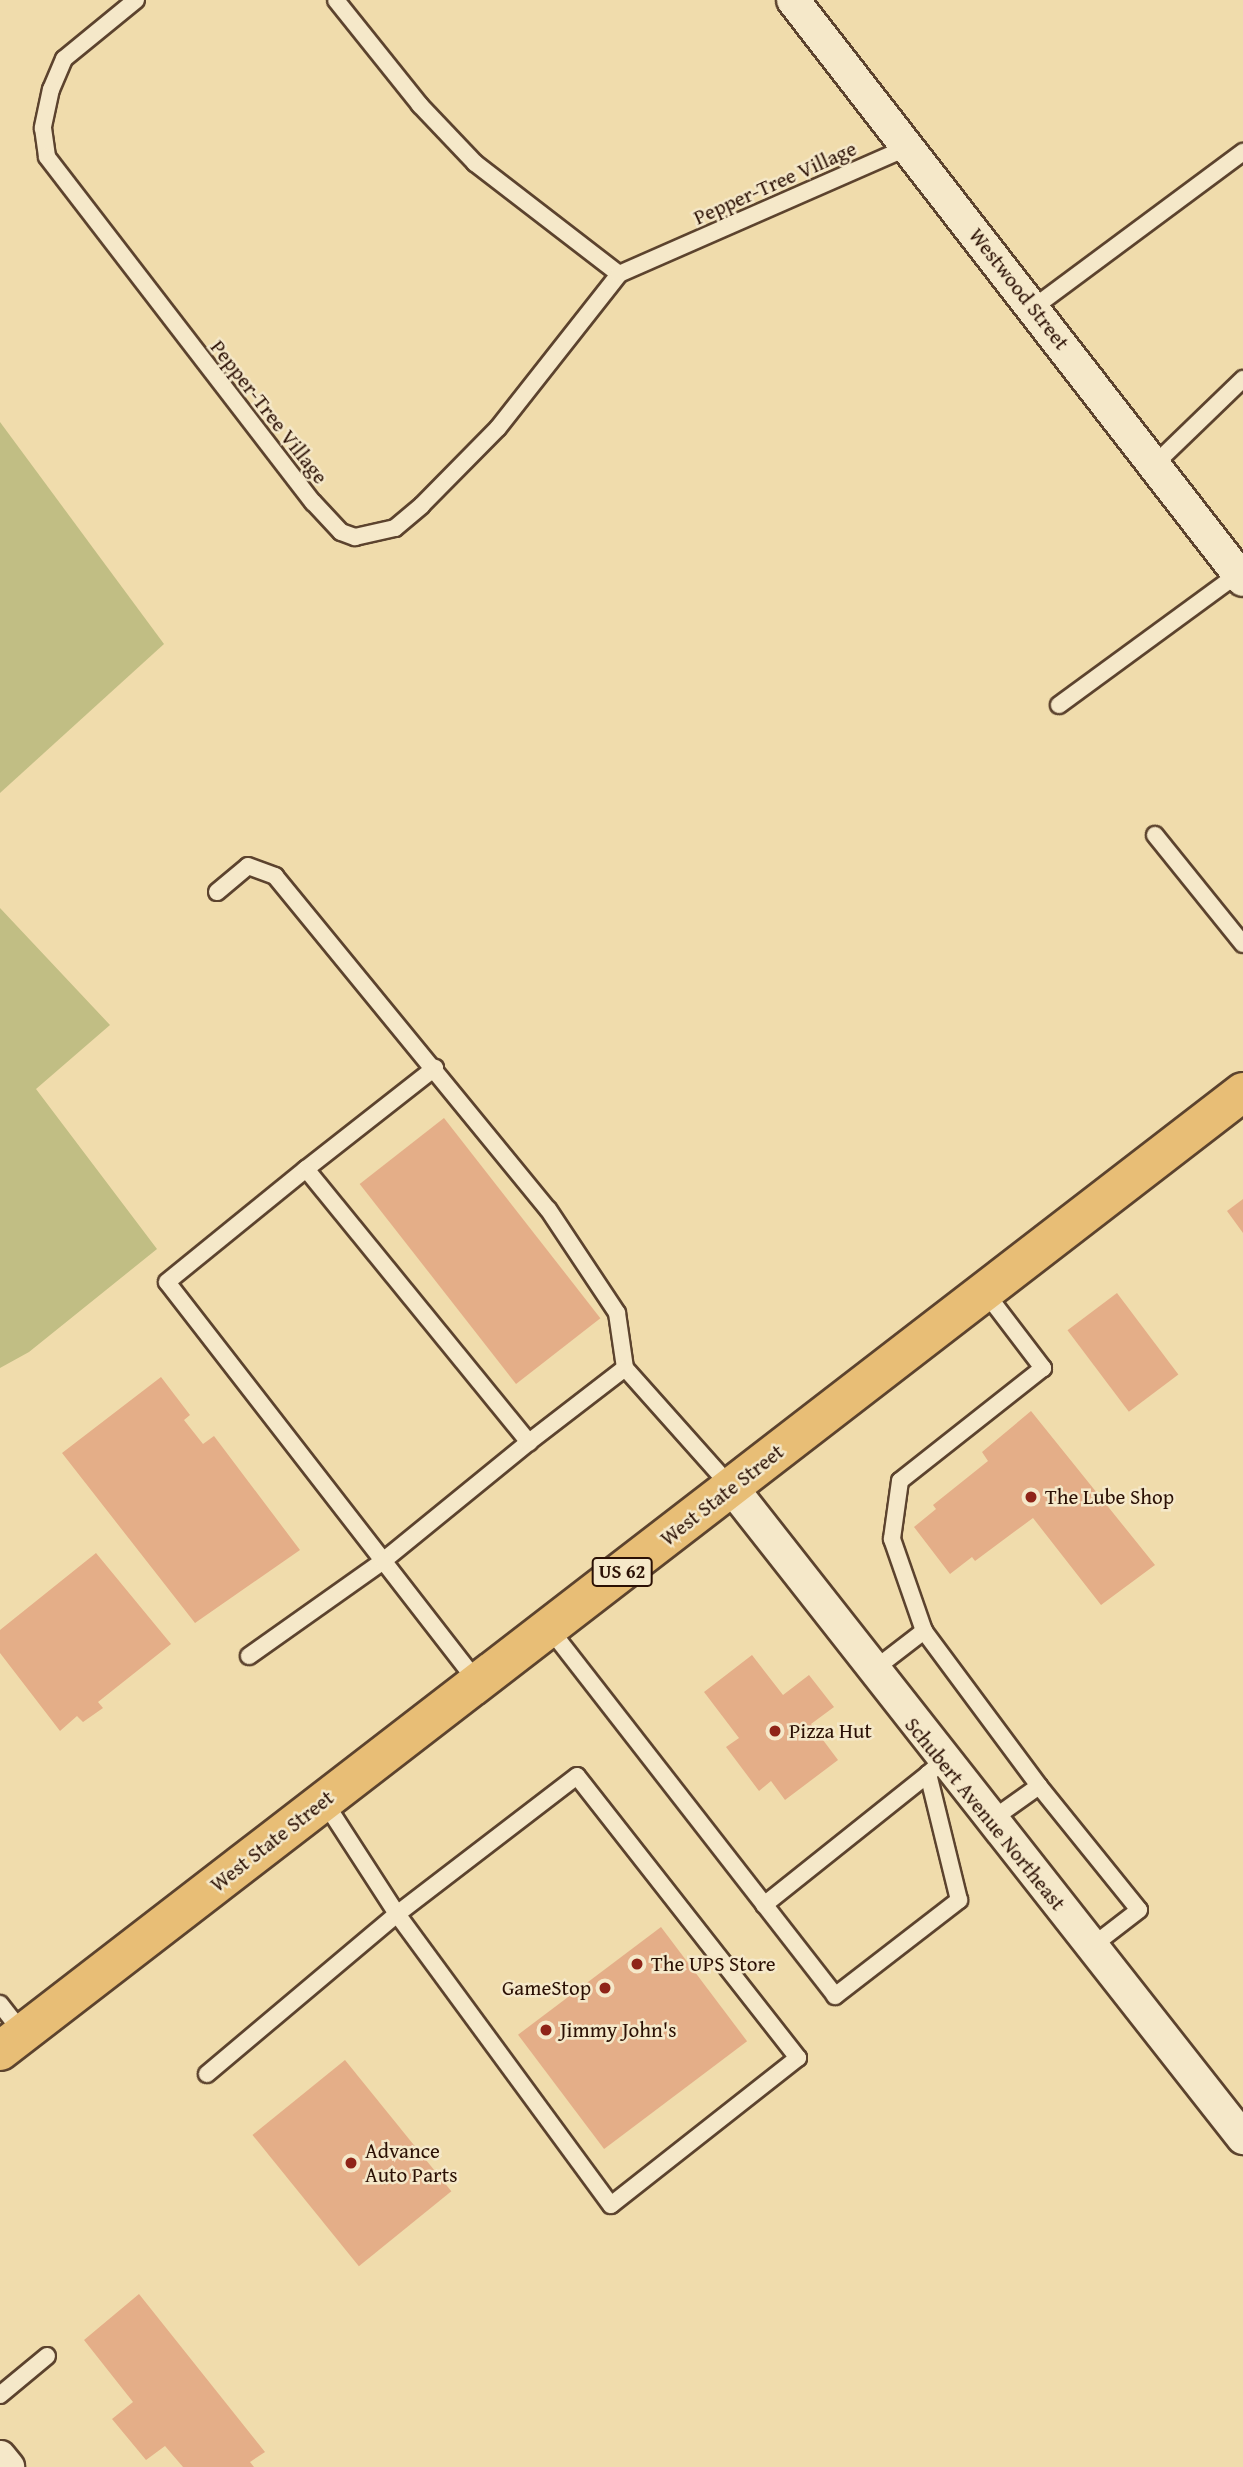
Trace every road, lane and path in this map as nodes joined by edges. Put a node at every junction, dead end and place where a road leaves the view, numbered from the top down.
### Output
1 (136, 0) edge
2 (336, 0) edge
3 (808, 5) edge
4 (909, 147) junction
5 (1243, 152) edge
6 (619, 274) junction
7 (1033, 308) junction
8 (1243, 379) edge
9 (1154, 465) junction
10 (1240, 577) edge
11 (1059, 705) dead end
12 (1155, 835) dead end
13 (217, 892) dead end
14 (1243, 944) edge
15 (435, 1068) junction
16 (1243, 1092) edge
17 (306, 1169) junction
18 (985, 1292) junction
19 (625, 1368) junction
20 (529, 1442) junction
21 (732, 1488) junction
22 (383, 1561) junction
23 (549, 1628) junction
24 (924, 1631) junction
25 (249, 1656) dead end
26 (872, 1671) junction
27 (478, 1683) junction
28 (935, 1767) junction
29 (1039, 1786) junction
30 (324, 1801) junction
31 (990, 1821) junction
32 (764, 1905) junction
33 (397, 1914) junction
34 (1091, 1947) junction
35 (8, 2029) edge
36 (208, 2074) dead end
37 (1243, 2138) edge
38 (47, 2356) dead end
39 (0, 2395) edge
40 (0, 2457) edge
41 (8, 2467) edge

1 - 6 lane, Pepper-Tree Village
2 - 6 lane
3 - 4 street, Westwood Street
4 - 6 lane, Pepper-Tree Village
4 - 7 street, Westwood Street
5 - 7 lane
7 - 9 street, Westwood Street
8 - 9 lane
9 - 10 street, Westwood Street
10 - 11 lane
12 - 14 lane
13 - 15 lane
15 - 17 lane
15 - 19 lane
16 - 18 highway, West State Street / US 62
17 - 20 lane
17 - 22 lane
18 - 21 highway, West State Street / US 62
18 - 24 lane
19 - 20 lane
19 - 21 lane
20 - 22 lane
21 - 23 highway, West State Street / US 62
21 - 26 street, Schubert Avenue Northeast
22 - 25 lane
22 - 27 lane
23 - 27 highway, West State Street / US 62
23 - 32 lane
24 - 26 lane
24 - 29 lane
26 - 28 street, Schubert Avenue Northeast
27 - 30 highway, West State Street / US 62
28 - 31 street, Schubert Avenue Northeast
28 - 32 lane
28 - 32 lane
29 - 31 lane
29 - 34 lane
30 - 33 lane
30 - 35 highway, West State Street / US 62
31 - 34 street, Schubert Avenue Northeast
33 - 33 lane
33 - 36 lane
34 - 37 street, Schubert Avenue Northeast
38 - 39 lane
40 - 41 street

